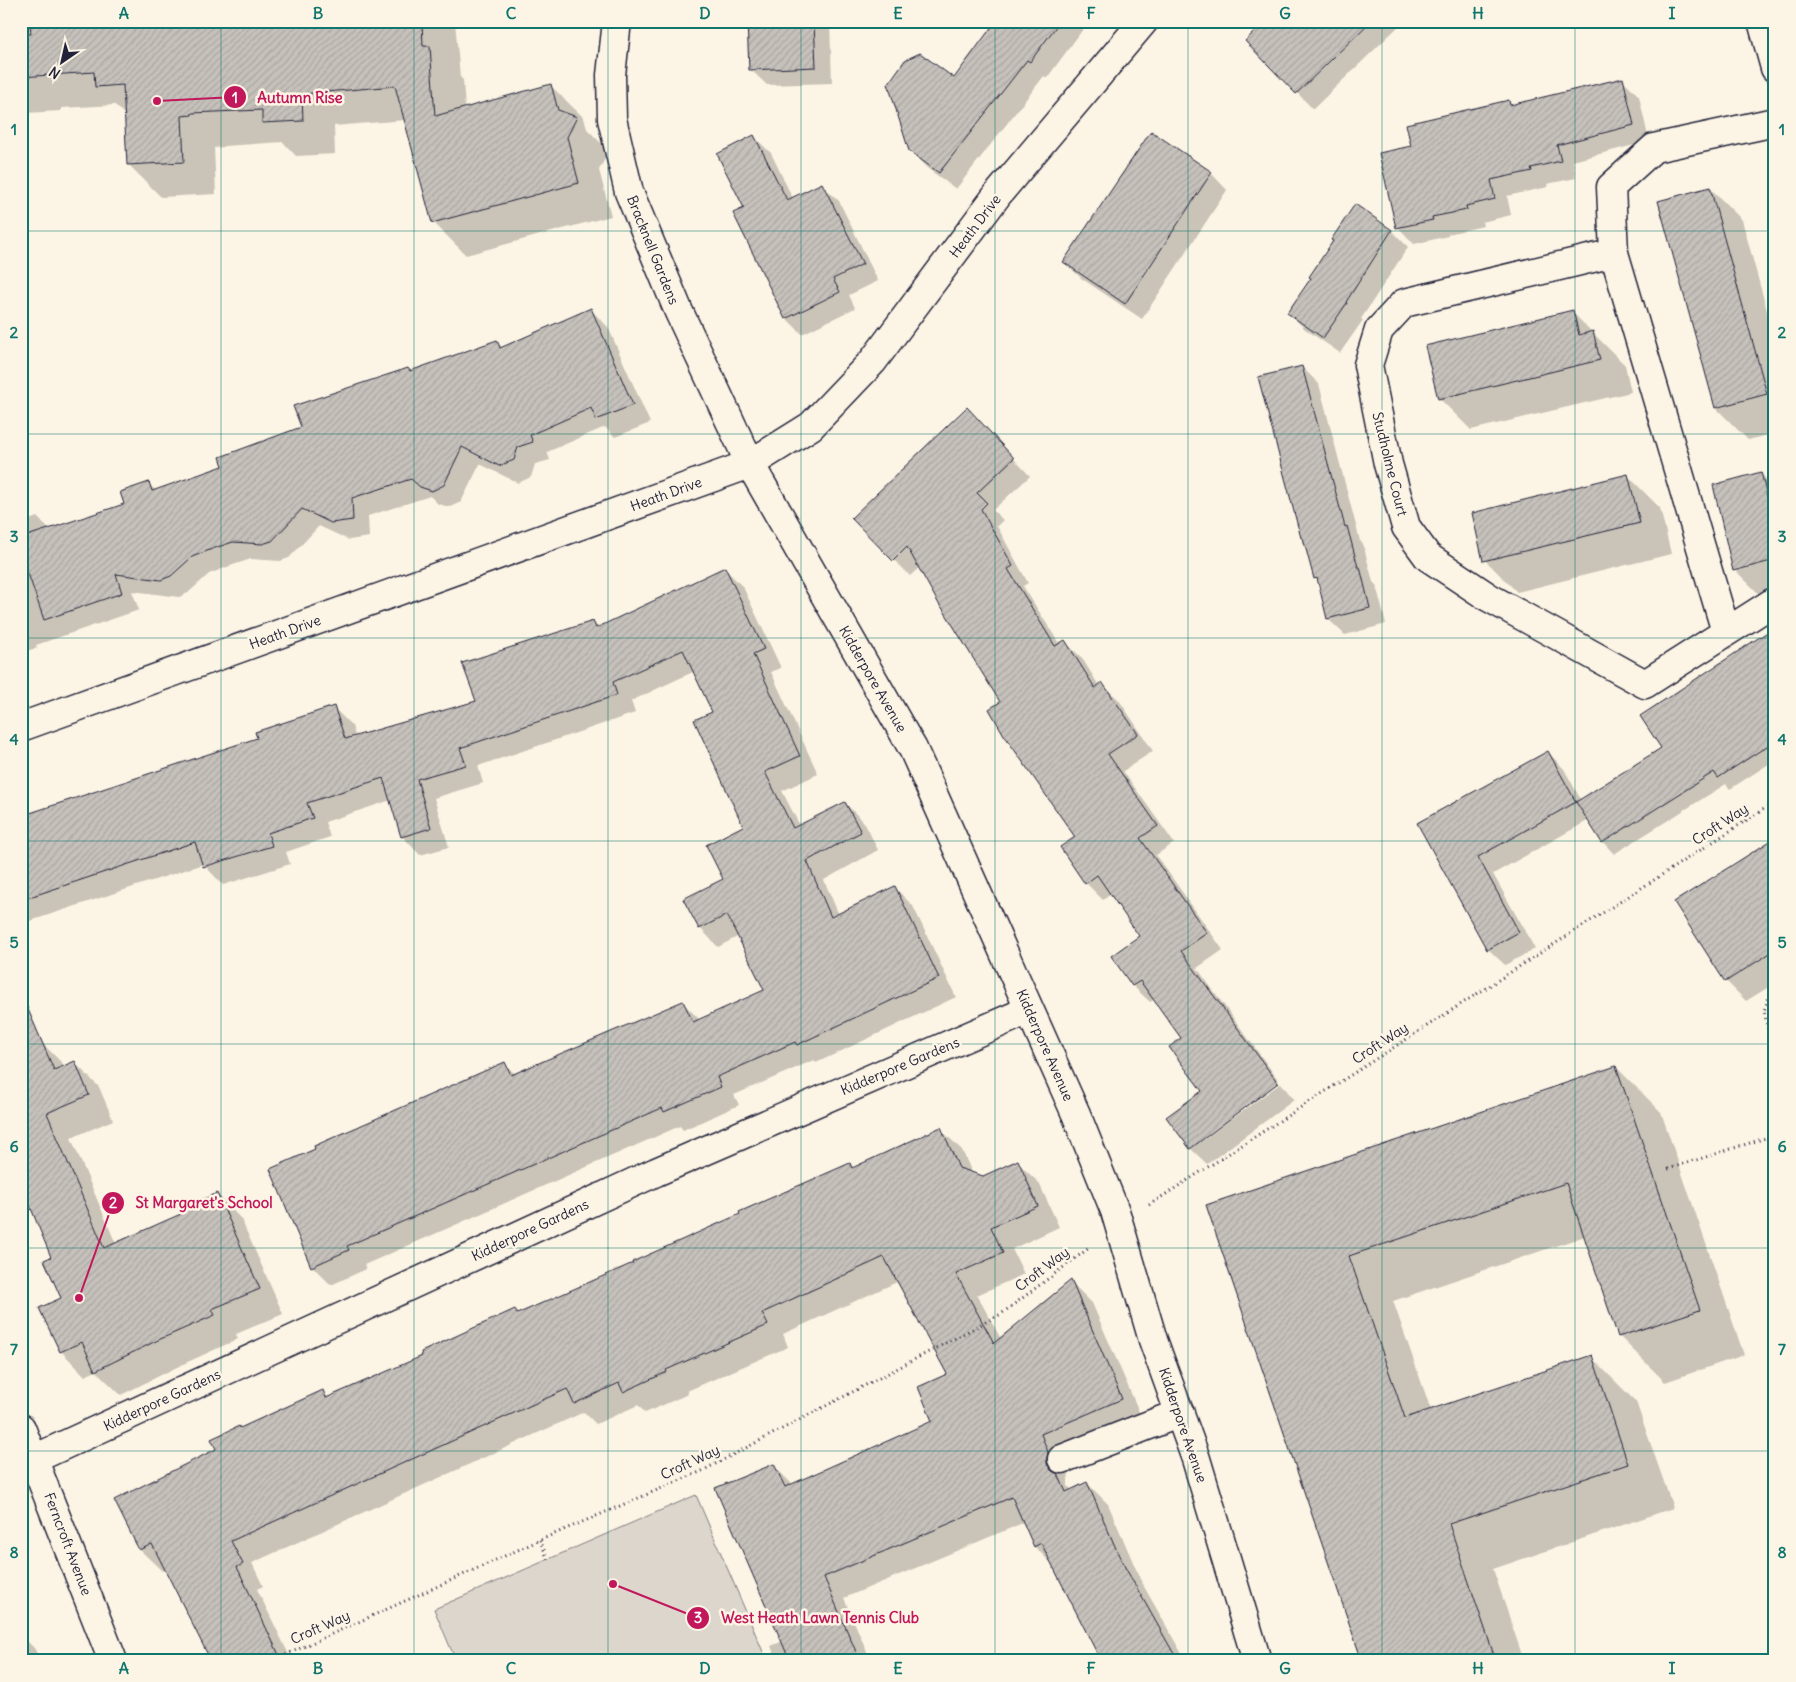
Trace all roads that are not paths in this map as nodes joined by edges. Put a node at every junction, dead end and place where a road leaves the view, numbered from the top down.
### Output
1 (617, 21) edge
2 (1144, 21) edge
3 (1762, 21) edge
4 (1775, 68) edge
5 (1775, 122) edge
6 (1614, 253) junction
7 (750, 464) junction
8 (1775, 601) edge
9 (1726, 632) junction
10 (21, 727) edge
11 (1030, 1010) junction
12 (1180, 1413) junction
13 (21, 1428) edge
14 (34, 1459) junction
15 (1062, 1459) dead end
16 (113, 1661) edge
17 (1257, 1661) edge

1 - 7 main road, Bracknell Gardens
2 - 7 main road, Heath Drive
3 - 4 main road
5 - 6 main road
6 - 9 main road
6 - 9 main road, Studholme Court
7 - 10 main road, Heath Drive
7 - 11 main road, Kidderpore Avenue
8 - 9 main road, Studholme Court
11 - 12 main road, Kidderpore Avenue
11 - 14 main road, Kidderpore Gardens
12 - 15 main road
12 - 17 main road, Kidderpore Avenue
13 - 14 main road, Ferncroft Avenue
14 - 16 main road, Ferncroft Avenue

